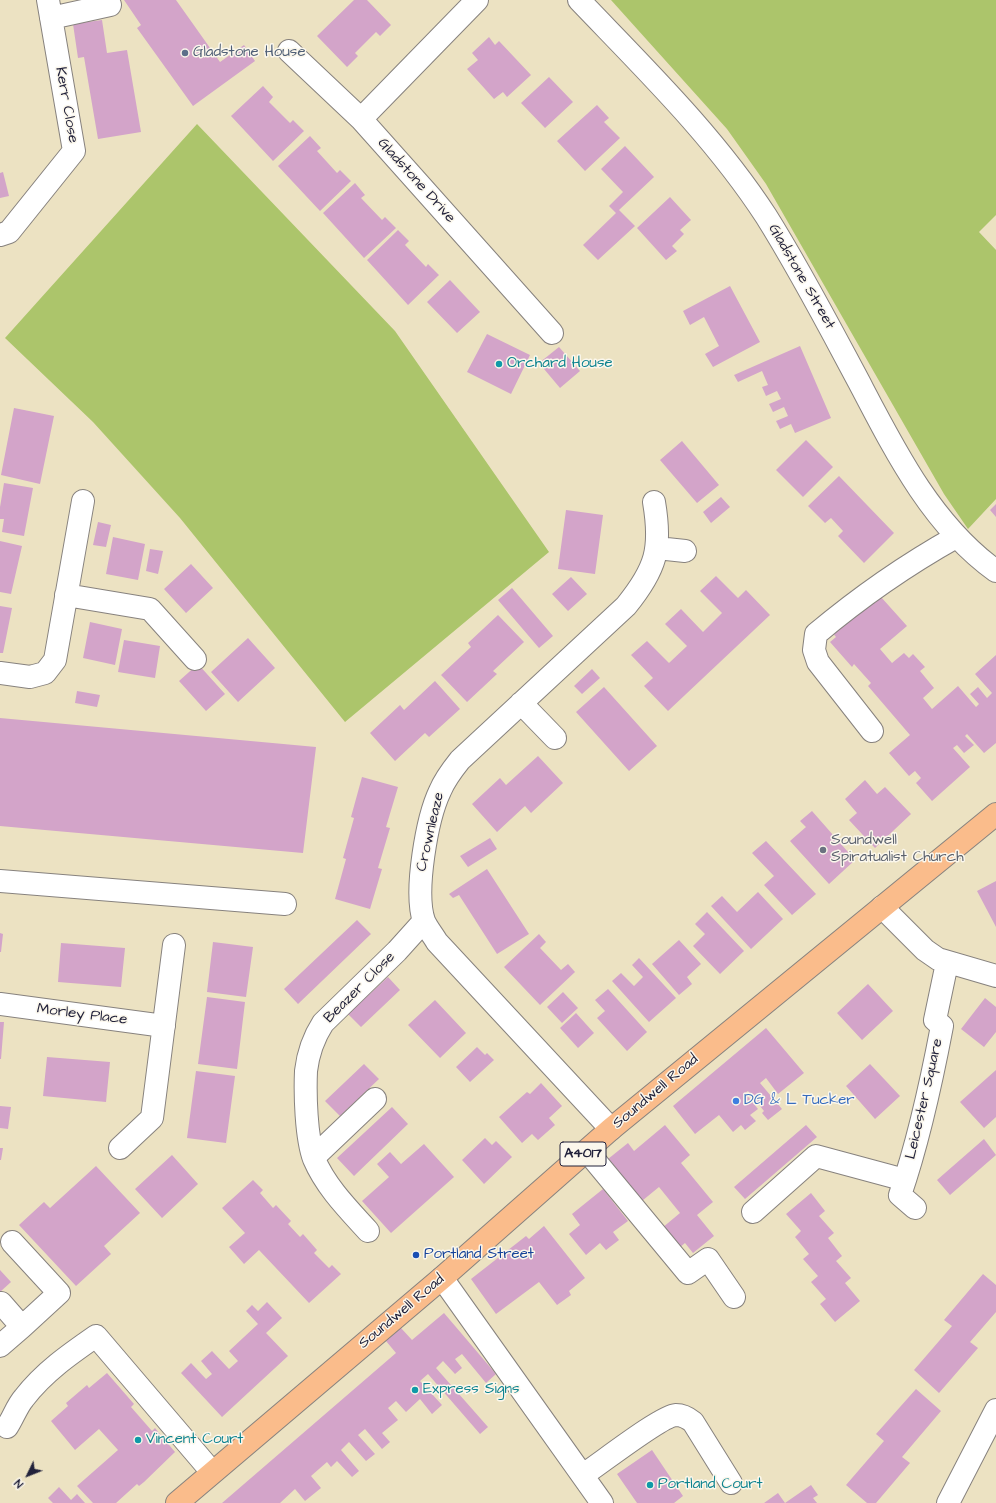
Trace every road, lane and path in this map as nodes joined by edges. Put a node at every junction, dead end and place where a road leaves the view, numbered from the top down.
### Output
1 (477, 0) edge
2 (579, 0) edge
3 (110, 5) dead end
4 (50, 9) edge
5 (289, 51) dead end
6 (360, 119) junction
7 (0, 236) edge
8 (552, 333) dead end
9 (83, 501) dead end
10 (654, 502) dead end
11 (956, 536) junction
12 (657, 548) junction
13 (685, 551) dead end
14 (996, 571) edge
15 (66, 595) junction
16 (195, 659) dead end
17 (0, 673) edge
18 (521, 703) junction
19 (872, 730) dead end
20 (555, 738) dead end
21 (996, 814) edge
22 (0, 881) edge
23 (284, 904) dead end
24 (882, 906) junction
25 (424, 921) junction
26 (174, 945) dead end
27 (947, 963) junction
28 (996, 976) edge
29 (0, 1004) edge
30 (164, 1026) junction
31 (375, 1099) dead end
32 (611, 1129) junction
33 (120, 1148) dead end
34 (587, 1151) junction
35 (314, 1158) junction
36 (905, 1180) junction
37 (915, 1208) dead end
38 (753, 1212) dead end
39 (368, 1231) dead end
40 (12, 1242) dead end
41 (442, 1278) junction
42 (734, 1297) dead end
43 (1, 1303) edge
44 (22, 1327) junction
45 (0, 1346) edge
46 (996, 1410) edge
47 (7, 1427) dead end
48 (212, 1472) junction
49 (583, 1475) junction
50 (731, 1483) dead end
51 (177, 1503) edge
52 (602, 1503) edge
53 (948, 1503) edge

1 - 6 street
2 - 11 street, Gladstone Street
3 - 4 street, Kerr Close
4 - 7 street, Kerr Close
5 - 6 street, Gladstone Drive
6 - 8 street, Gladstone Drive
9 - 15 street
10 - 12 street, Crownleaze
11 - 14 street, Gladstone Street
11 - 19 street
12 - 13 street
12 - 18 street, Crownleaze
15 - 16 street
15 - 17 street
18 - 20 street
18 - 25 street, Crownleaze
21 - 24 main road, Soundwell Road / A4017
22 - 23 street
24 - 27 street
24 - 32 main road, Soundwell Road / A4017
25 - 32 street, Crownleaze
25 - 35 street, Beazer Close
26 - 30 street
27 - 28 street
27 - 36 street, Leicester Square
29 - 30 street, Morley Place
30 - 33 street
31 - 35 street
32 - 34 main road, Soundwell Road / A4017
34 - 41 main road, Soundwell Road / A4017
34 - 42 street
35 - 39 street, Beazer Close
36 - 37 street, Leicester Square
36 - 38 street
40 - 44 street
41 - 48 main road, Soundwell Road / A4017
41 - 49 street
43 - 44 street
44 - 45 street
46 - 53 street
47 - 48 street
48 - 51 main road, Soundwell Road / A4017
49 - 50 street
49 - 52 street

